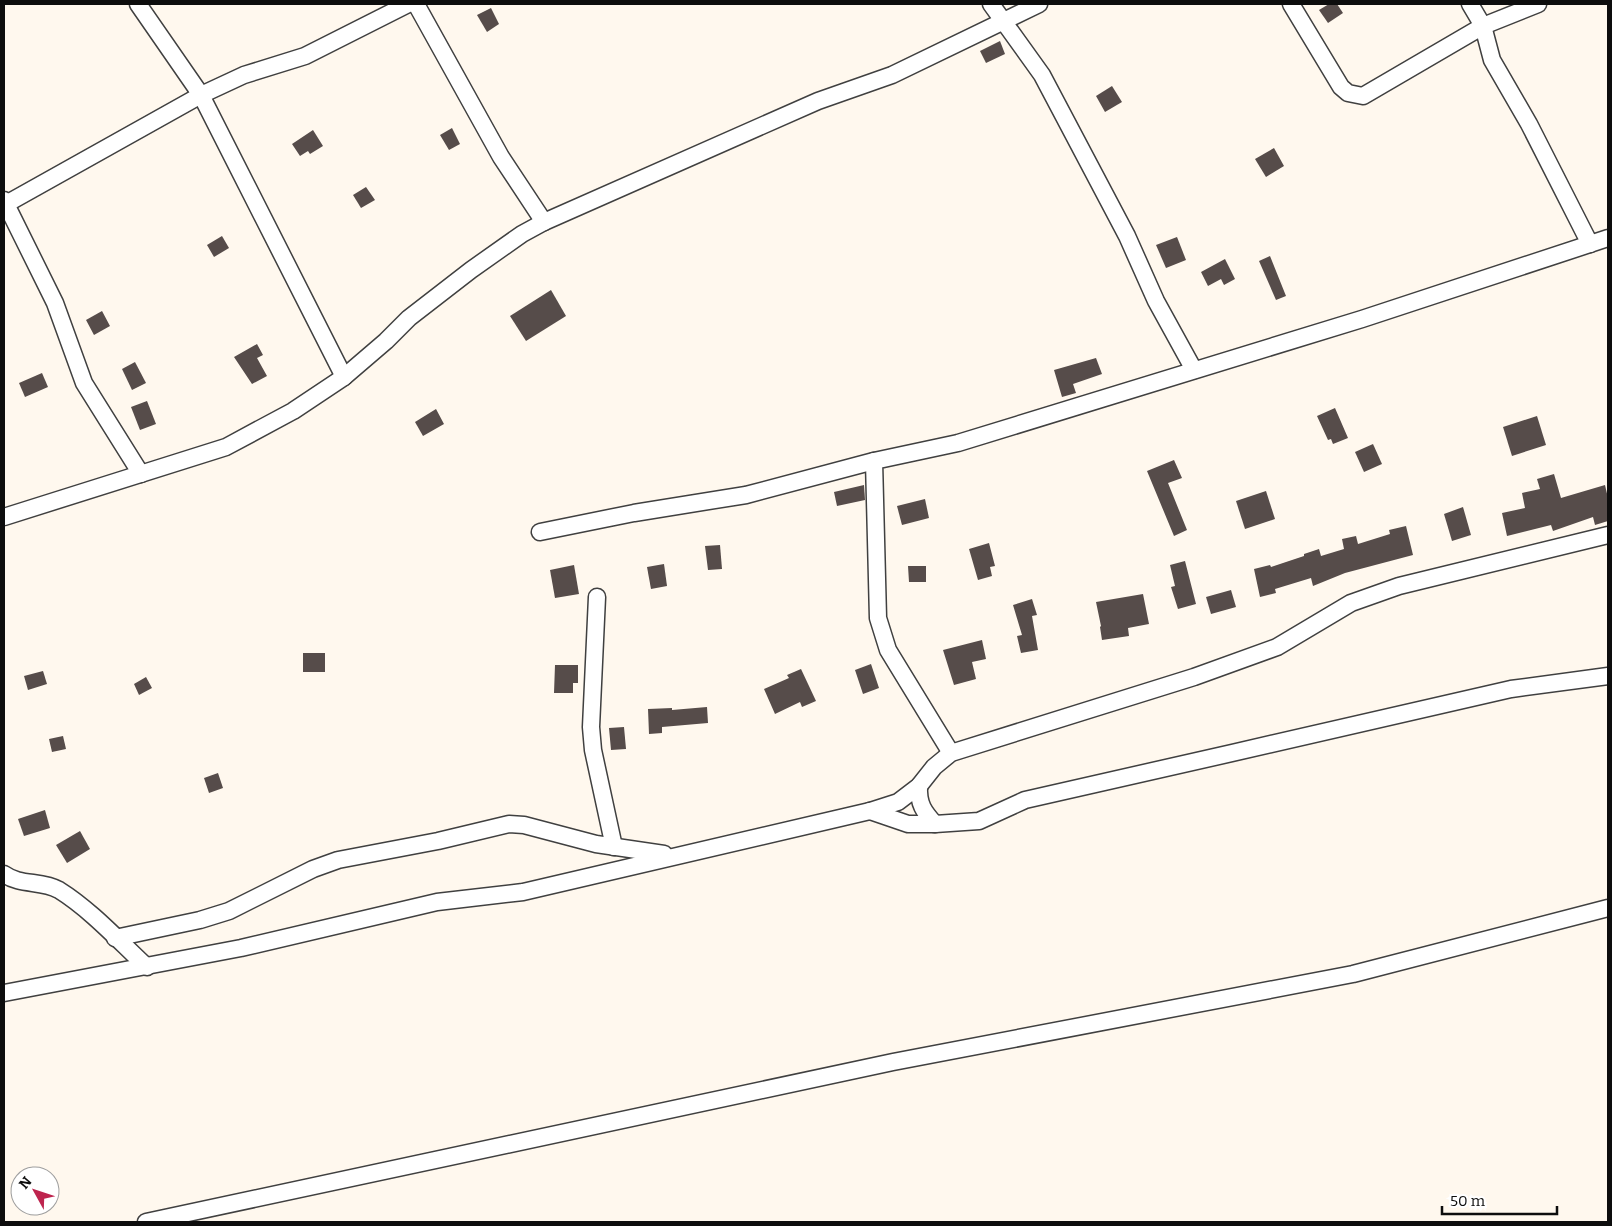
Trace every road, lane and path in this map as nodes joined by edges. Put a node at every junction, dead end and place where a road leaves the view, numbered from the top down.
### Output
1 (138, 4) edge
2 (408, 4) edge
3 (416, 4) edge
4 (991, 4) edge
5 (1039, 4) edge
6 (1291, 4) edge
7 (1470, 4) edge
8 (1538, 4) edge
9 (1005, 22) junction
10 (1483, 26) junction
11 (201, 95) junction
12 (5, 202) edge
13 (544, 222) junction
14 (1608, 238) edge
15 (1590, 244) junction
16 (1194, 370) junction
17 (344, 376) junction
18 (874, 461) junction
19 (141, 474) junction
20 (4, 517) edge
21 (540, 532) dead end
22 (1608, 535) edge
23 (597, 597) dead end
24 (1608, 676) edge
25 (951, 753) junction
26 (919, 786) junction
27 (870, 811) junction
28 (935, 824) junction
29 (614, 847) junction
30 (673, 855) junction
31 (4, 874) edge
32 (1608, 908) edge
33 (115, 938) junction
34 (146, 967) junction
35 (4, 993) edge
36 (146, 1222) edge

1 - 11 street
2 - 11 street
3 - 13 street
4 - 9 street
5 - 9 street
6 - 10 street
7 - 10 street
8 - 10 street
9 - 13 street
9 - 16 street
10 - 15 street
11 - 12 street
11 - 17 street
12 - 19 street
13 - 17 street
14 - 15 street
15 - 16 street
16 - 18 street
17 - 19 street
18 - 21 street
18 - 25 street
19 - 20 street
22 - 25 street
23 - 29 street
24 - 28 street
25 - 26 street
26 - 27 street
26 - 28 street
27 - 28 street
27 - 30 street
29 - 30 street
29 - 33 street
30 - 34 street
31 - 33 street
32 - 36 street
33 - 34 street
34 - 35 street

